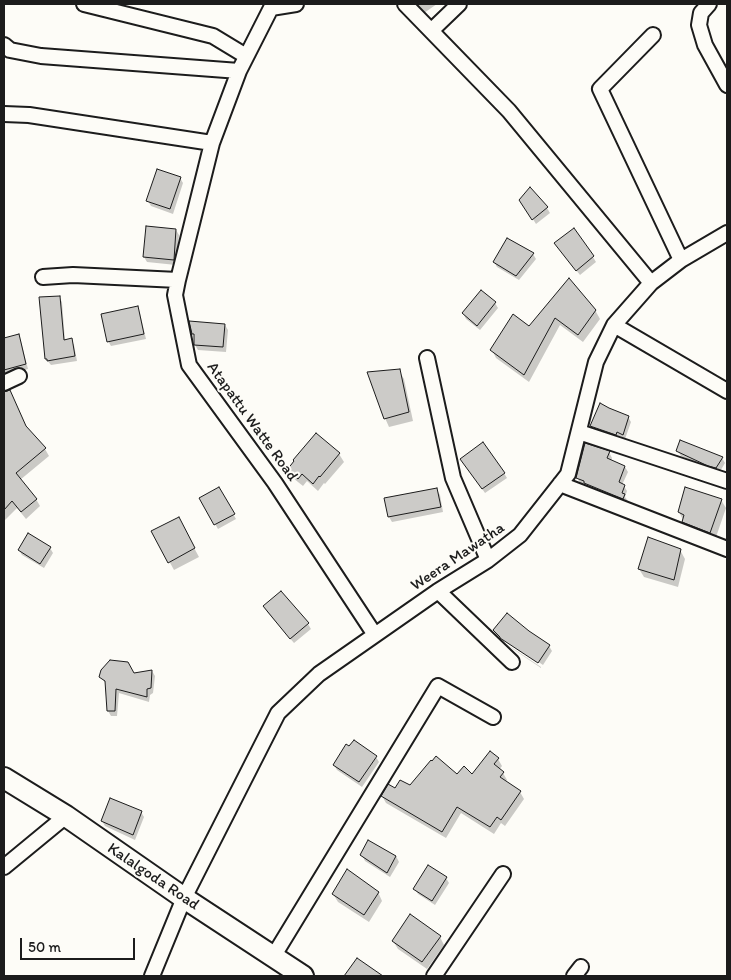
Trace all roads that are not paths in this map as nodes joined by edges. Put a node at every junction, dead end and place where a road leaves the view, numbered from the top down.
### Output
1 (84, 4) edge
2 (296, 4) edge
3 (405, 4) edge
4 (458, 4) edge
5 (708, 4) edge
6 (267, 6) edge
7 (432, 30) junction
8 (653, 35) dead end
9 (4, 45) edge
10 (246, 56) junction
11 (239, 71) junction
12 (727, 85) edge
13 (4, 114) edge
14 (212, 143) junction
15 (727, 233) edge
16 (681, 260) junction
17 (43, 277) dead end
18 (178, 280) junction
19 (651, 283) junction
20 (614, 326) junction
21 (427, 358) dead end
22 (19, 376) dead end
23 (4, 383) edge
24 (727, 391) edge
25 (579, 432) junction
26 (727, 481) edge
27 (560, 484) junction
28 (727, 549) edge
29 (488, 560) junction
30 (438, 591) junction
31 (375, 635) junction
32 (512, 662) dead end
33 (493, 717) dead end
34 (4, 778) edge
35 (66, 816) junction
36 (4, 868) edge
37 (503, 874) dead end
38 (184, 898) junction
39 (273, 957) junction
40 (152, 976) edge
41 (303, 976) edge
42 (434, 976) edge

1 - 10 street
2 - 6 street, Atapattu Watte Road
3 - 7 street
4 - 7 street
5 - 12 street
6 - 10 street, Atapattu Watte Road
7 - 19 street
8 - 16 street
9 - 11 street
10 - 11 street, Atapattu Watte Road
11 - 14 street, Atapattu Watte Road
13 - 14 street
14 - 18 street, Atapattu Watte Road
15 - 16 street, Weera Mawatha
16 - 19 street, Weera Mawatha
17 - 18 street
18 - 31 street, Atapattu Watte Road
19 - 20 street, Weera Mawatha
20 - 24 street
20 - 25 street, Weera Mawatha
21 - 29 street
22 - 23 street
25 - 26 street
25 - 27 street, Weera Mawatha
27 - 28 street
27 - 29 street, Weera Mawatha
29 - 30 street, Weera Mawatha
30 - 31 street, Weera Mawatha
30 - 32 street
31 - 38 street, Weera Mawatha
33 - 39 street
34 - 35 street, Kalalgoda Road
35 - 36 street
35 - 38 street, Kalalgoda Road
37 - 42 street
38 - 39 street, Kalalgoda Road
38 - 40 street, Weera Mawatha
39 - 41 street, Kalalgoda Road

